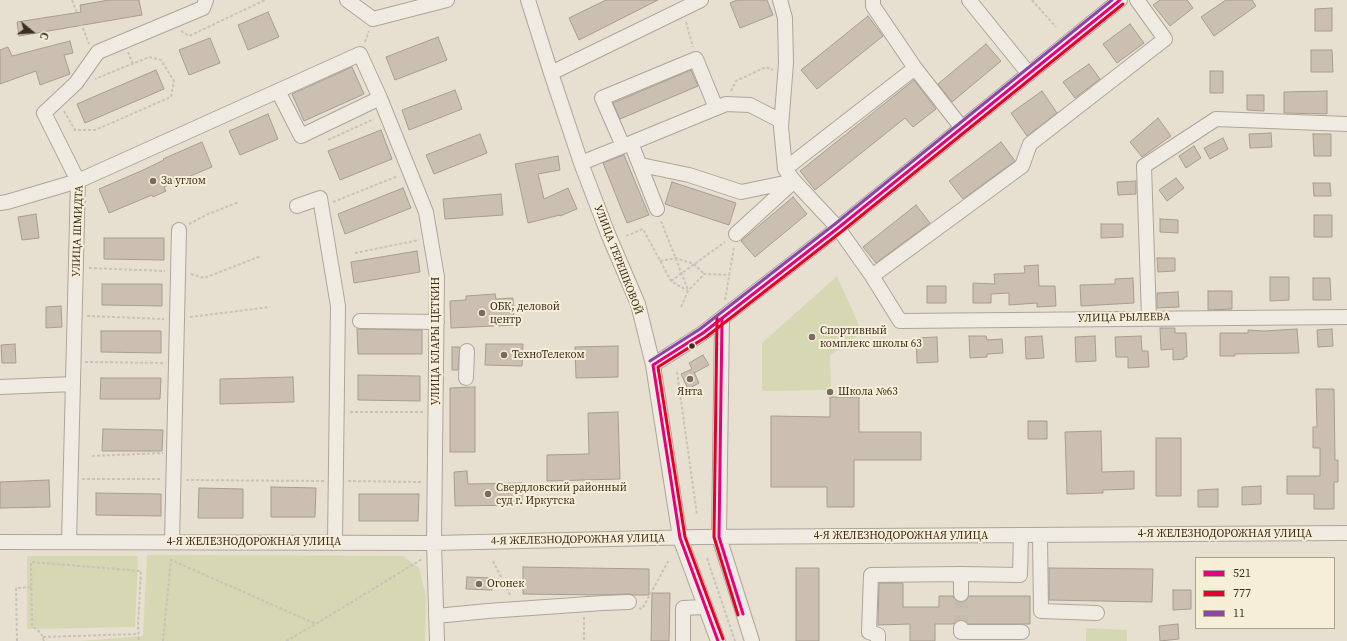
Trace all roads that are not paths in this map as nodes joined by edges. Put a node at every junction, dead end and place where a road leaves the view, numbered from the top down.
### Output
1 (206, 0) edge
2 (347, 0) edge
3 (447, 0) edge
4 (528, 0) edge
5 (701, 0) edge
6 (780, 0) edge
7 (873, 0) edge
8 (969, 0) edge
9 (1120, 0) edge
10 (1137, 0) edge
11 (425, 3) edge
12 (360, 54) joint
13 (915, 68) junction
14 (550, 73) junction
15 (1029, 74) junction
16 (278, 91) junction
17 (380, 98) junction
18 (721, 106) junction
19 (781, 121) junction
20 (1347, 124) edge
21 (962, 128) junction
22 (627, 144) junction
23 (581, 163) junction
24 (641, 165) junction
25 (785, 169) junction
26 (794, 180) junction
27 (78, 181) junction
28 (0, 203) edge
29 (297, 206) dead end
30 (657, 209) road end
31 (838, 228) junction
32 (179, 230) road end
33 (736, 234) road end
34 (872, 276) junction
35 (1347, 317) edge
36 (722, 318) junction
37 (1149, 318) junction
38 (360, 321) dead end
39 (437, 322) junction
40 (467, 351) dead end
41 (653, 365) junction
42 (466, 378) dead end
43 (73, 384) junction
44 (0, 387) edge
45 (1347, 533) edge
46 (1021, 535) junction
47 (1040, 535) junction
48 (719, 537) junction
49 (680, 538) junction
50 (0, 542) edge
51 (69, 542) junction
52 (172, 542) junction
53 (335, 542) junction
54 (434, 543) junction
55 (961, 574) junction
56 (961, 594) tunnel mouth
57 (629, 602) dead end
58 (705, 607) junction
59 (1097, 613) dead end
60 (436, 616) junction
61 (961, 628) dead end
62 (1022, 632) dead end
63 (437, 641) edge
64 (683, 641) edge
65 (718, 641) edge
66 (752, 641) edge
67 (878, 641) edge

1 - 27 street
2 - 11 street
3 - 11 street
4 - 14 street, УЛИЦА ТЕРЕШКОВОЙ
5 - 14 street
6 - 19 street
7 - 13 street
8 - 15 street
9 - 15 street
10 - 34 street
12 - 16 street, УЛИЦА ШМИДТА
12 - 17 street, УЛИЦА КЛАРЫ ЦЕТКИН
13 - 21 street
13 - 25 street
14 - 23 street, УЛИЦА ТЕРЕШКОВОЙ
15 - 21 street
16 - 17 street
16 - 27 street, УЛИЦА ШМИДТА
17 - 39 street, УЛИЦА КЛАРЫ ЦЕТКИН
18 - 19 street
18 - 22 street
18 - 22 street
19 - 25 street
20 - 37 street
21 - 31 street
22 - 23 street
22 - 24 street
23 - 41 street, УЛИЦА ТЕРЕШКОВОЙ
24 - 26 street
24 - 30 street
25 - 26 street
26 - 31 street
26 - 33 street
27 - 28 street
27 - 43 street, УЛИЦА ШМИДТА
29 - 53 street
31 - 34 street
31 - 36 street
32 - 52 street
34 - 37 street, УЛИЦА РЫЛЕЕВА
35 - 37 street, УЛИЦА РЫЛЕЕВА
36 - 41 street
36 - 48 street
38 - 39 street
39 - 54 street, УЛИЦА КЛАРЫ ЦЕТКИН
40 - 42 street
41 - 49 street, УЛИЦА ТЕРЕШКОВОЙ
43 - 44 street
43 - 51 street, УЛИЦА ШМИДТА
45 - 47 street, 4-Я ЖЕЛЕЗНОДОРОЖНАЯ УЛИЦА
46 - 47 street, 4-Я ЖЕЛЕЗНОДОРОЖНАЯ УЛИЦА
46 - 48 street, 4-Я ЖЕЛЕЗНОДОРОЖНАЯ УЛИЦА
46 - 55 street
47 - 59 street
48 - 49 street, 4-Я ЖЕЛЕЗНОДОРОЖНАЯ УЛИЦА
48 - 66 street
49 - 54 street, 4-Я ЖЕЛЕЗНОДОРОЖНАЯ УЛИЦА
49 - 58 street, УЛИЦА ТЕРЕШКОВОЙ
50 - 51 street, 4-Я ЖЕЛЕЗНОДОРОЖНАЯ УЛИЦА
51 - 52 street, 4-Я ЖЕЛЕЗНОДОРОЖНАЯ УЛИЦА
52 - 53 street, 4-Я ЖЕЛЕЗНОДОРОЖНАЯ УЛИЦА
53 - 54 street, 4-Я ЖЕЛЕЗНОДОРОЖНАЯ УЛИЦА
54 - 60 street, УЛИЦА КЛАРЫ ЦЕТКИН
55 - 56 street
55 - 67 street
57 - 60 street
58 - 64 street
58 - 65 street, УЛИЦА ТЕРЕШКОВОЙ
60 - 63 street, УЛИЦА КЛАРЫ ЦЕТКИН
61 - 62 street

